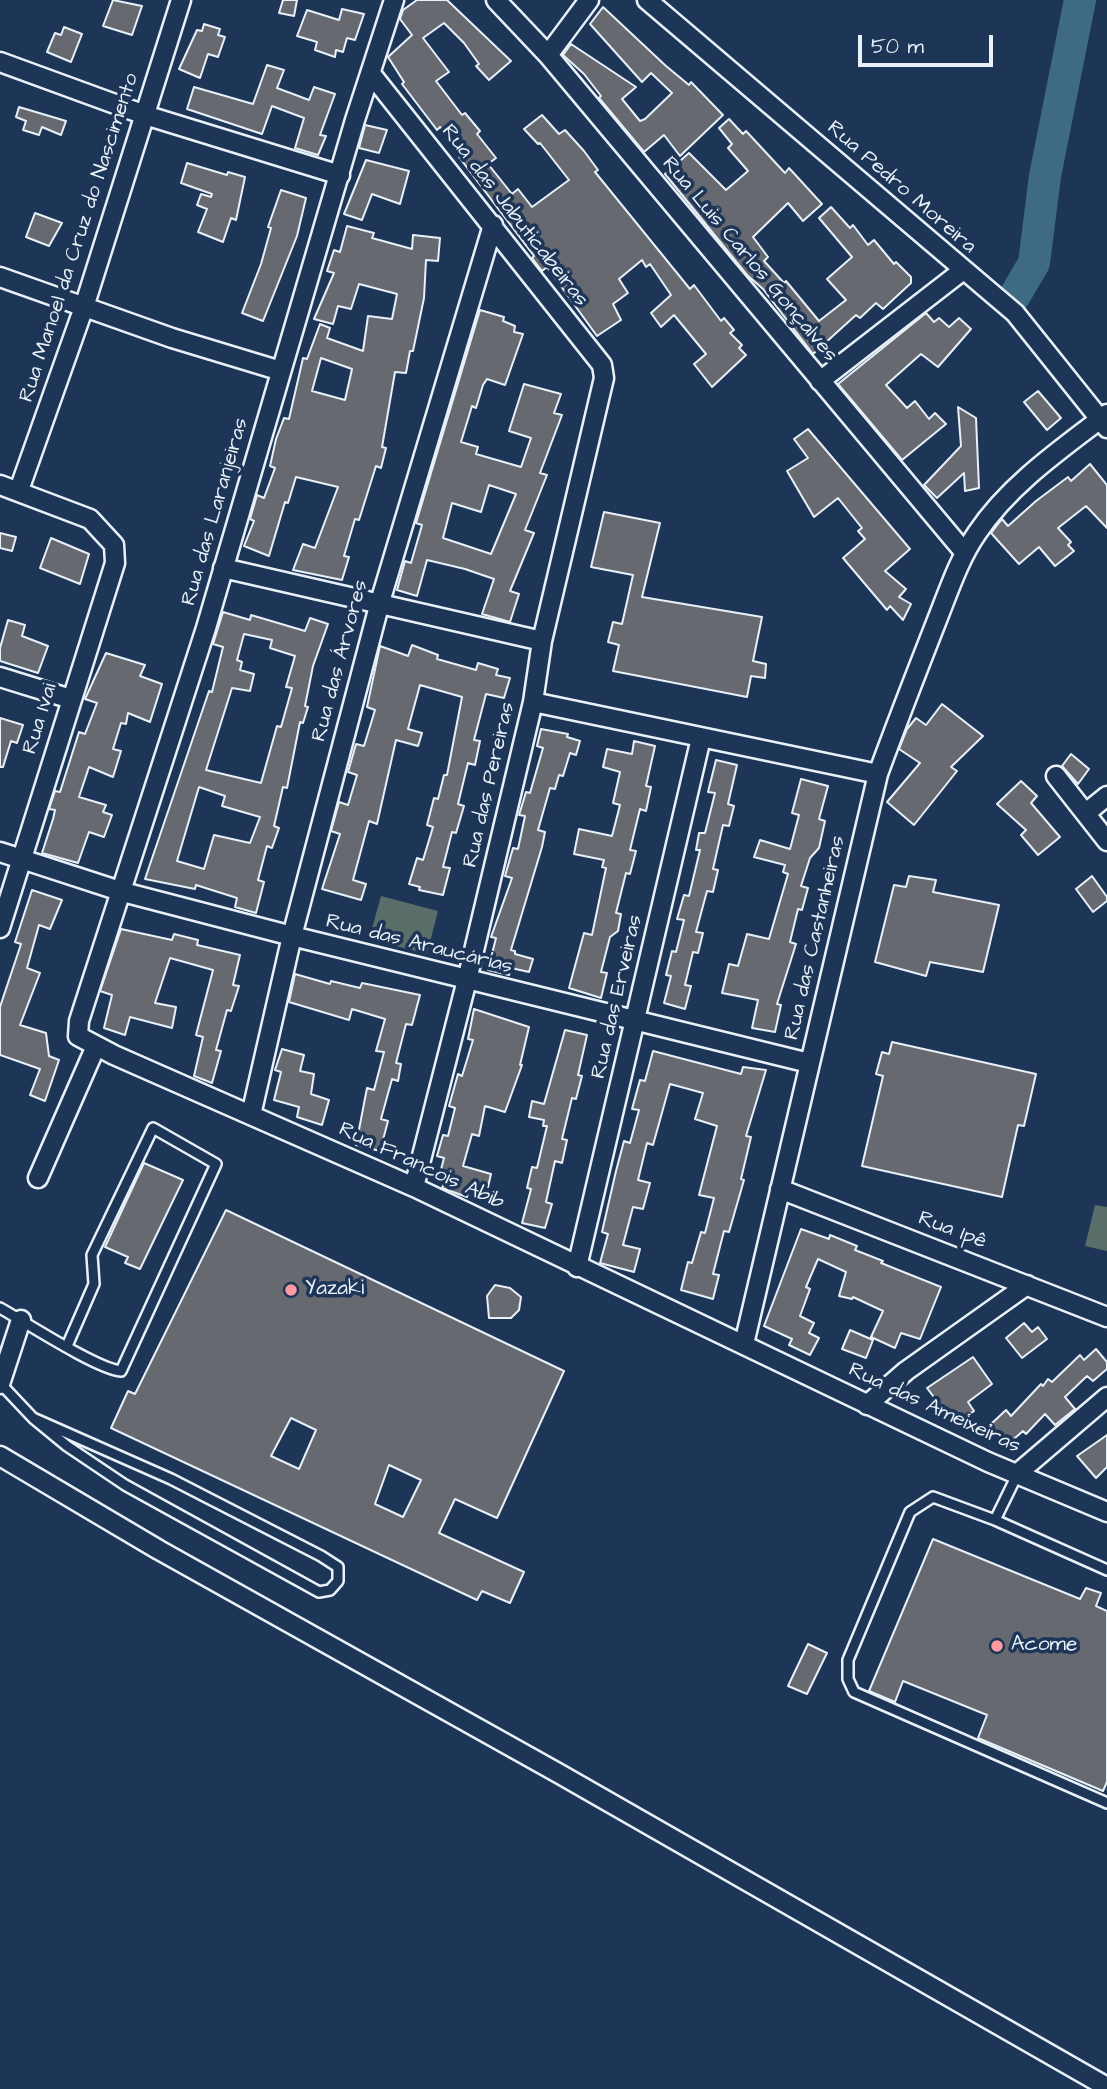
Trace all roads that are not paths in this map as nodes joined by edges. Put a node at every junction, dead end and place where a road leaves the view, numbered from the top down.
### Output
1 (181, 0) edge
2 (394, 0) edge
3 (496, 0) edge
4 (589, 0) edge
5 (647, 0) edge
6 (548, 55) junction
7 (0, 62) edge
8 (372, 75) junction
9 (145, 115) junction
10 (340, 175) junction
11 (493, 225) junction
12 (962, 271) junction
13 (0, 277) edge
14 (84, 307) junction
15 (281, 371) junction
16 (820, 381) junction
17 (601, 392) joint
18 (1105, 421) edge
19 (0, 485) edge
20 (19, 490) junction
21 (965, 553) junction
22 (223, 568) junction
23 (380, 602) junction
24 (542, 641) junction
25 (0, 677) edge
26 (71, 699) junction
27 (533, 702) junction
28 (701, 738) junction
29 (878, 774) junction
30 (1056, 776) dead end
31 (1107, 796) edge
32 (1086, 813) junction
33 (1107, 841) edge
34 (0, 852) edge
35 (22, 859) junction
36 (123, 892) junction
37 (0, 928) edge
38 (292, 936) junction
39 (467, 980) junction
40 (636, 1023) junction
41 (78, 1035) joint
42 (96, 1046) junction
43 (809, 1063) junction
44 (251, 1115) junction
45 (38, 1178) dead end
46 (414, 1187) junction
47 (780, 1189) junction
48 (578, 1266) junction
49 (1027, 1285) junction
50 (0, 1308) edge
51 (1107, 1317) edge
52 (21, 1321) junction
53 (744, 1344) junction
54 (67, 1346) junction
55 (0, 1383) edge
56 (1107, 1397) edge
57 (867, 1405) junction
58 (33, 1418) junction
59 (0, 1456) edge
60 (1018, 1473) junction
61 (1107, 1512) edge
62 (995, 1520) junction
63 (1107, 1570) edge
64 (1107, 1803) edge
65 (1107, 2087) edge

1 - 9 street, Rua Manoel da Cruz do Nascimento
2 - 8 street, Rua das Laranjeiras
3 - 6 street, Rua Luis Carlos Gonçalves
4 - 6 street
5 - 12 street, Rua Pedro Moreira
6 - 16 street, Rua Luis Carlos Gonçalves
7 - 9 street
8 - 10 street, Rua das Laranjeiras
8 - 11 street, Rua das Jabuticabeiras
9 - 10 street
9 - 14 street, Rua Manoel da Cruz do Nascimento
10 - 15 street, Rua das Laranjeiras
11 - 17 street, Rua das Jabuticabeiras
11 - 23 street, Rua das Árvores
12 - 16 street
12 - 18 street, Rua Pedro Moreira
13 - 14 street
14 - 15 street
14 - 20 street, Rua Manoel da Cruz do Nascimento
15 - 22 street, Rua das Laranjeiras
16 - 21 street, Rua Luis Carlos Gonçalves
17 - 24 street, Rua das Pereiras
18 - 21 street, Rua das Castanheiras
19 - 20 street
20 - 26 street, Rua Ivai
21 - 29 street, Rua das Castanheiras
22 - 23 street
22 - 36 street, Rua das Laranjeiras
23 - 24 street
23 - 38 street, Rua das Árvores
24 - 27 street, Rua das Pereiras
25 - 26 street
26 - 35 street, Rua Ivai
27 - 28 street
27 - 39 street, Rua das Pereiras
28 - 29 street
28 - 40 street, Rua das Erveiras
29 - 43 street, Rua das Castanheiras
30 - 32 street
31 - 32 street
32 - 33 street
34 - 35 street, Rua das Araucárias
35 - 36 street, Rua das Araucárias
35 - 37 street, Rua Ivai
36 - 38 street, Rua das Araucárias
36 - 41 street, Rua das Laranjeiras
38 - 39 street, Rua das Araucárias
38 - 44 street, Rua das Árvores
39 - 40 street, Rua das Araucárias
39 - 46 street, Rua das Pereiras
40 - 43 street, Rua das Araucárias
40 - 48 street, Rua das Erveiras
41 - 42 street, Rua Francois Abib
42 - 44 street, Rua Francois Abib
42 - 45 street
43 - 47 street, Rua das Castanheiras
44 - 46 street, Rua Francois Abib
46 - 48 street, Rua Francois Abib
47 - 49 street, Rua Ipê
47 - 53 street, Rua das Castanheiras
48 - 53 street, Rua Francois Abib
49 - 51 street, Rua Ipê
49 - 57 street
50 - 52 lane
52 - 54 lane
52 - 55 street
53 - 57 street, Rua das Ameixeiras
54 - 54 lane
55 - 58 lane
56 - 60 street
57 - 60 street, Rua das Ameixeiras
58 - 58 lane
59 - 65 street
60 - 61 street, Rua das Ameixeiras
60 - 62 lane
62 - 63 lane
62 - 64 lane

